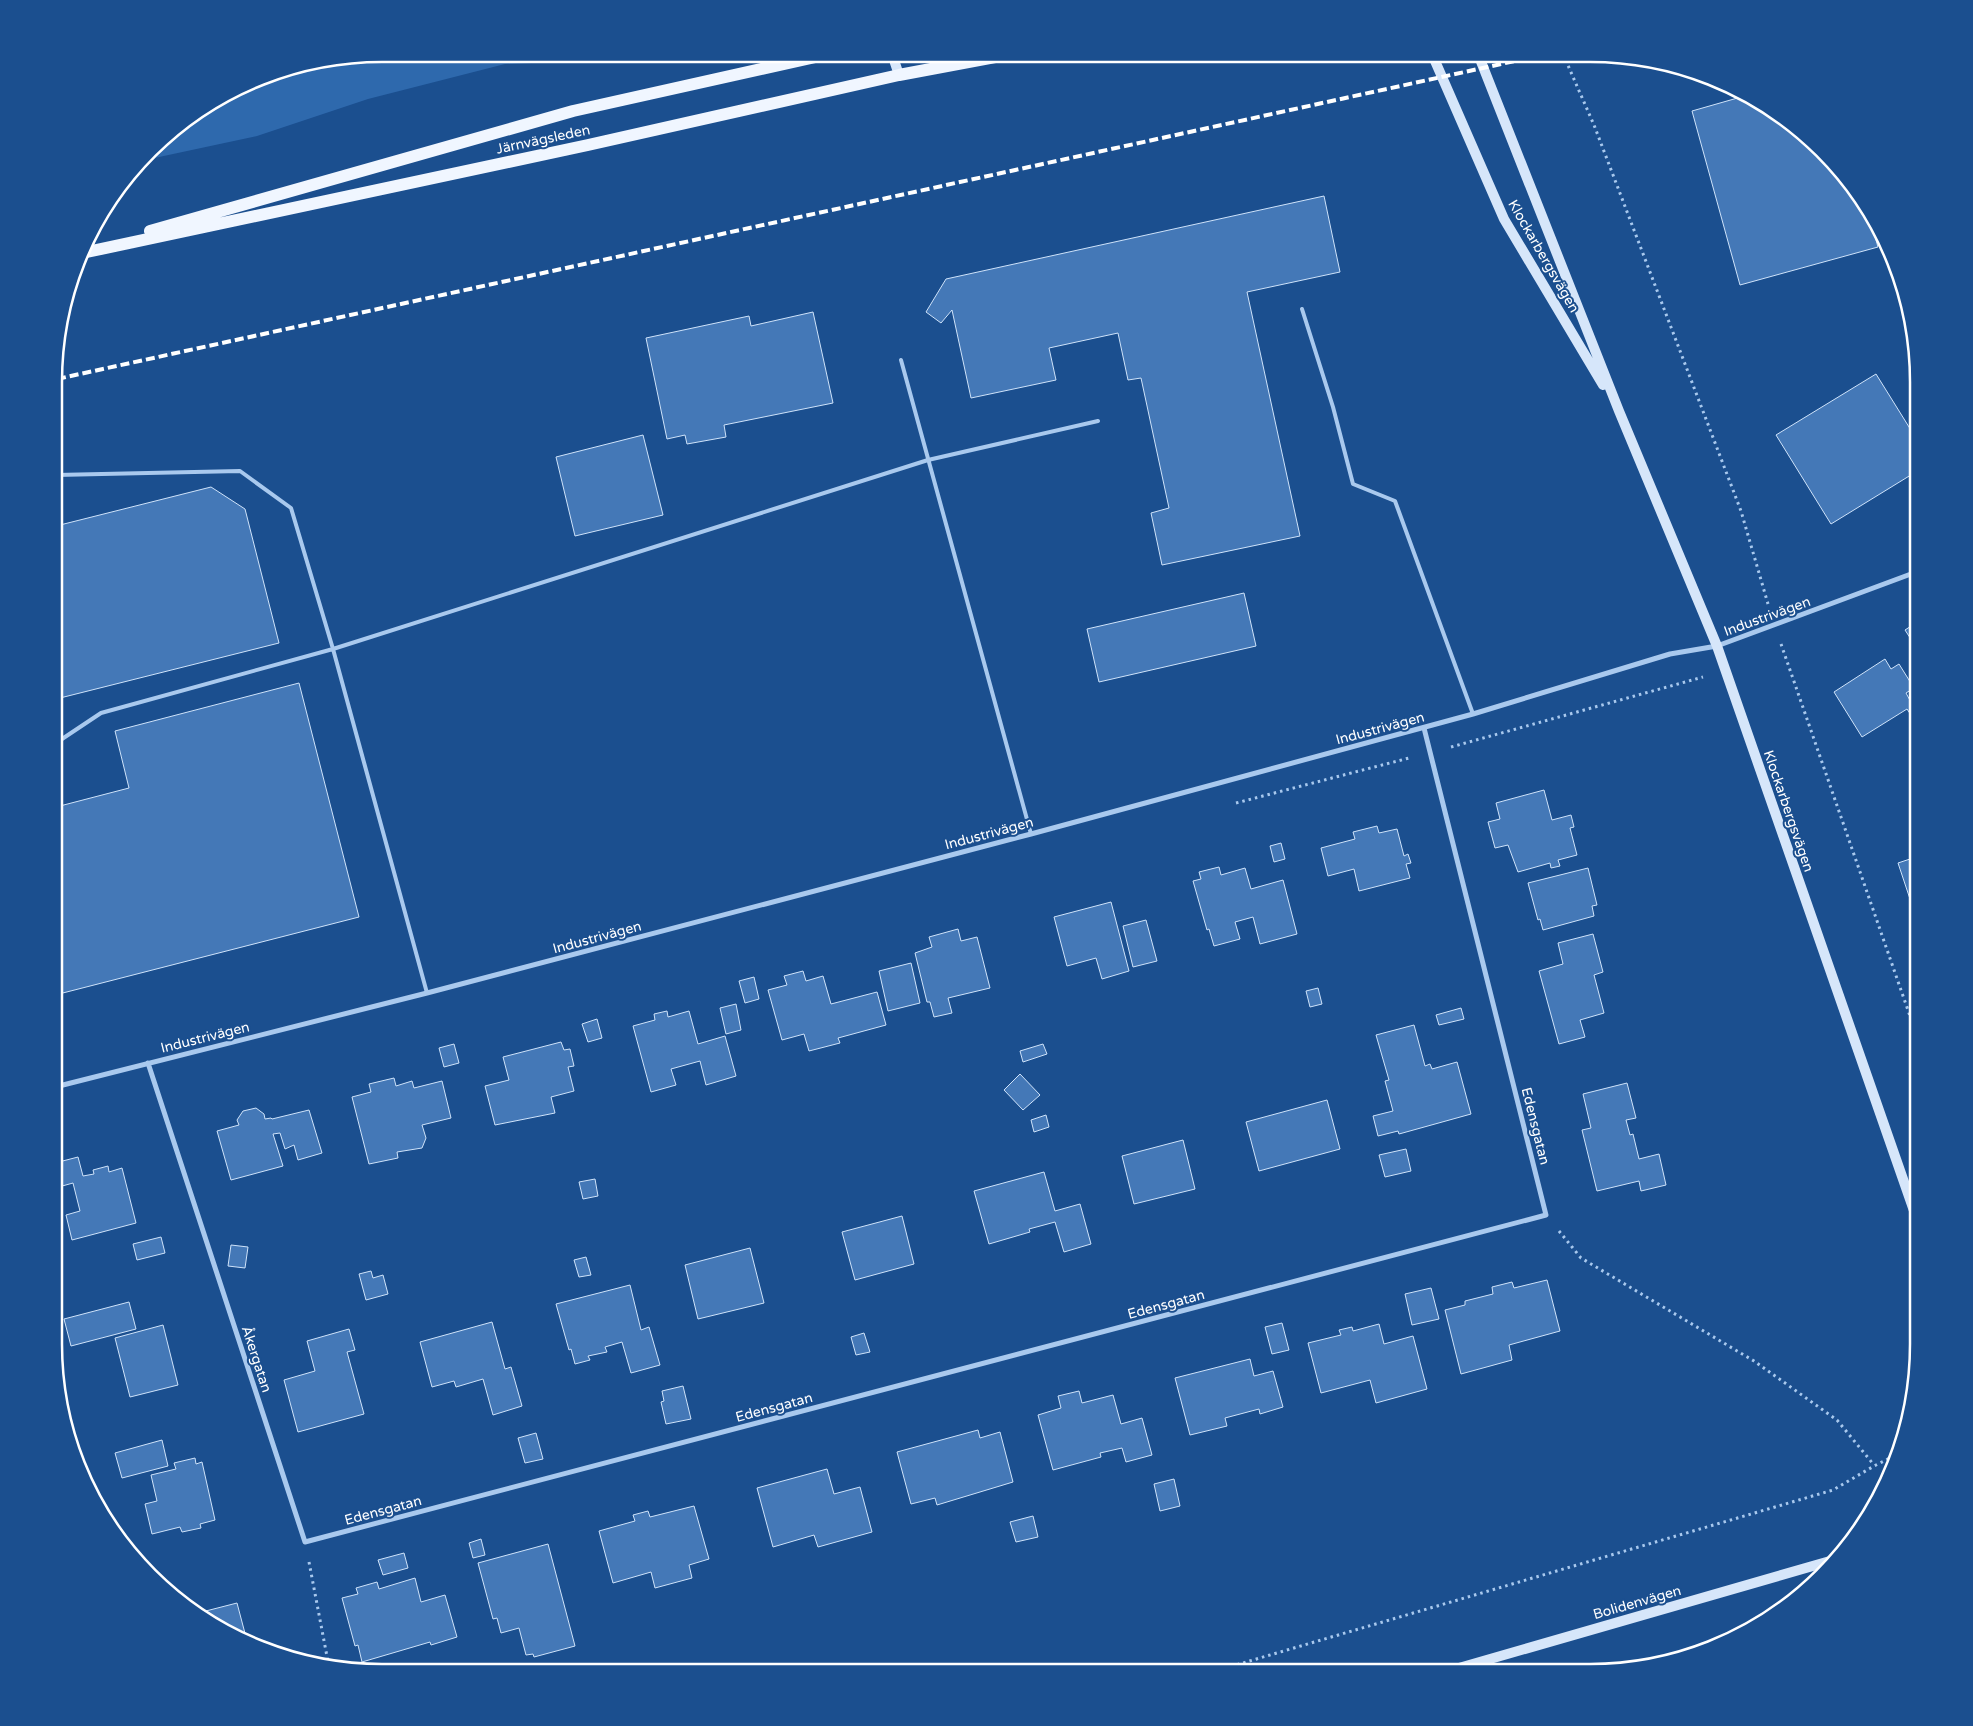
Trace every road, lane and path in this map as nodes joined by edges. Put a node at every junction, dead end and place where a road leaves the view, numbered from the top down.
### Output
1 (793, 62) edge
2 (895, 62) edge
3 (968, 62) edge
4 (1435, 62) edge
5 (1481, 62) edge
6 (1566, 62) edge
7 (899, 75) junction
8 (93, 247) edge
9 (91, 251) edge
10 (1302, 308) dead end
11 (901, 360) dead end
12 (1619, 411) junction
13 (1098, 421) dead end
14 (928, 460) junction
15 (62, 475) edge
16 (1910, 574) edge
17 (1775, 627) junction
18 (1717, 646) junction
19 (333, 649) junction
20 (1473, 714) junction
21 (1424, 728) junction
22 (62, 739) edge
23 (1031, 834) junction
24 (427, 993) junction
25 (1910, 1016) edge
26 (148, 1063) junction
27 (62, 1085) edge
28 (1910, 1199) edge
29 (1546, 1215) junction
30 (1889, 1458) edge
31 (1874, 1466) junction
32 (305, 1542) junction
33 (1823, 1563) edge
34 (327, 1658) edge
35 (1239, 1664) edge
36 (1473, 1664) edge

1 - 8 main road, Järnvägsleden
2 - 7 main road
3 - 7 main road, Järnvägsleden
4 - 12 main road, Klockarbergsvägen
5 - 12 main road, Klockarbergsvägen
6 - 17 path
7 - 9 main road, Järnvägsleden
10 - 20 lane
11 - 14 lane
12 - 18 main road, Klockarbergsvägen
13 - 14 lane
14 - 19 lane
14 - 23 lane
15 - 19 lane
16 - 17 street, Industrivägen
17 - 18 street, Industrivägen
17 - 25 path
18 - 20 street, Industrivägen
18 - 28 main road, Klockarbergsvägen
19 - 22 lane
19 - 24 lane
20 - 21 street, Industrivägen
21 - 23 street, Industrivägen
21 - 29 street, Edensgatan
23 - 24 street, Industrivägen
24 - 26 street, Industrivägen
26 - 27 street, Industrivägen
26 - 32 street, Åkergatan
29 - 31 path
29 - 32 street, Edensgatan
30 - 31 path
31 - 35 path
32 - 34 path
33 - 36 main road, Bolidenvägen

